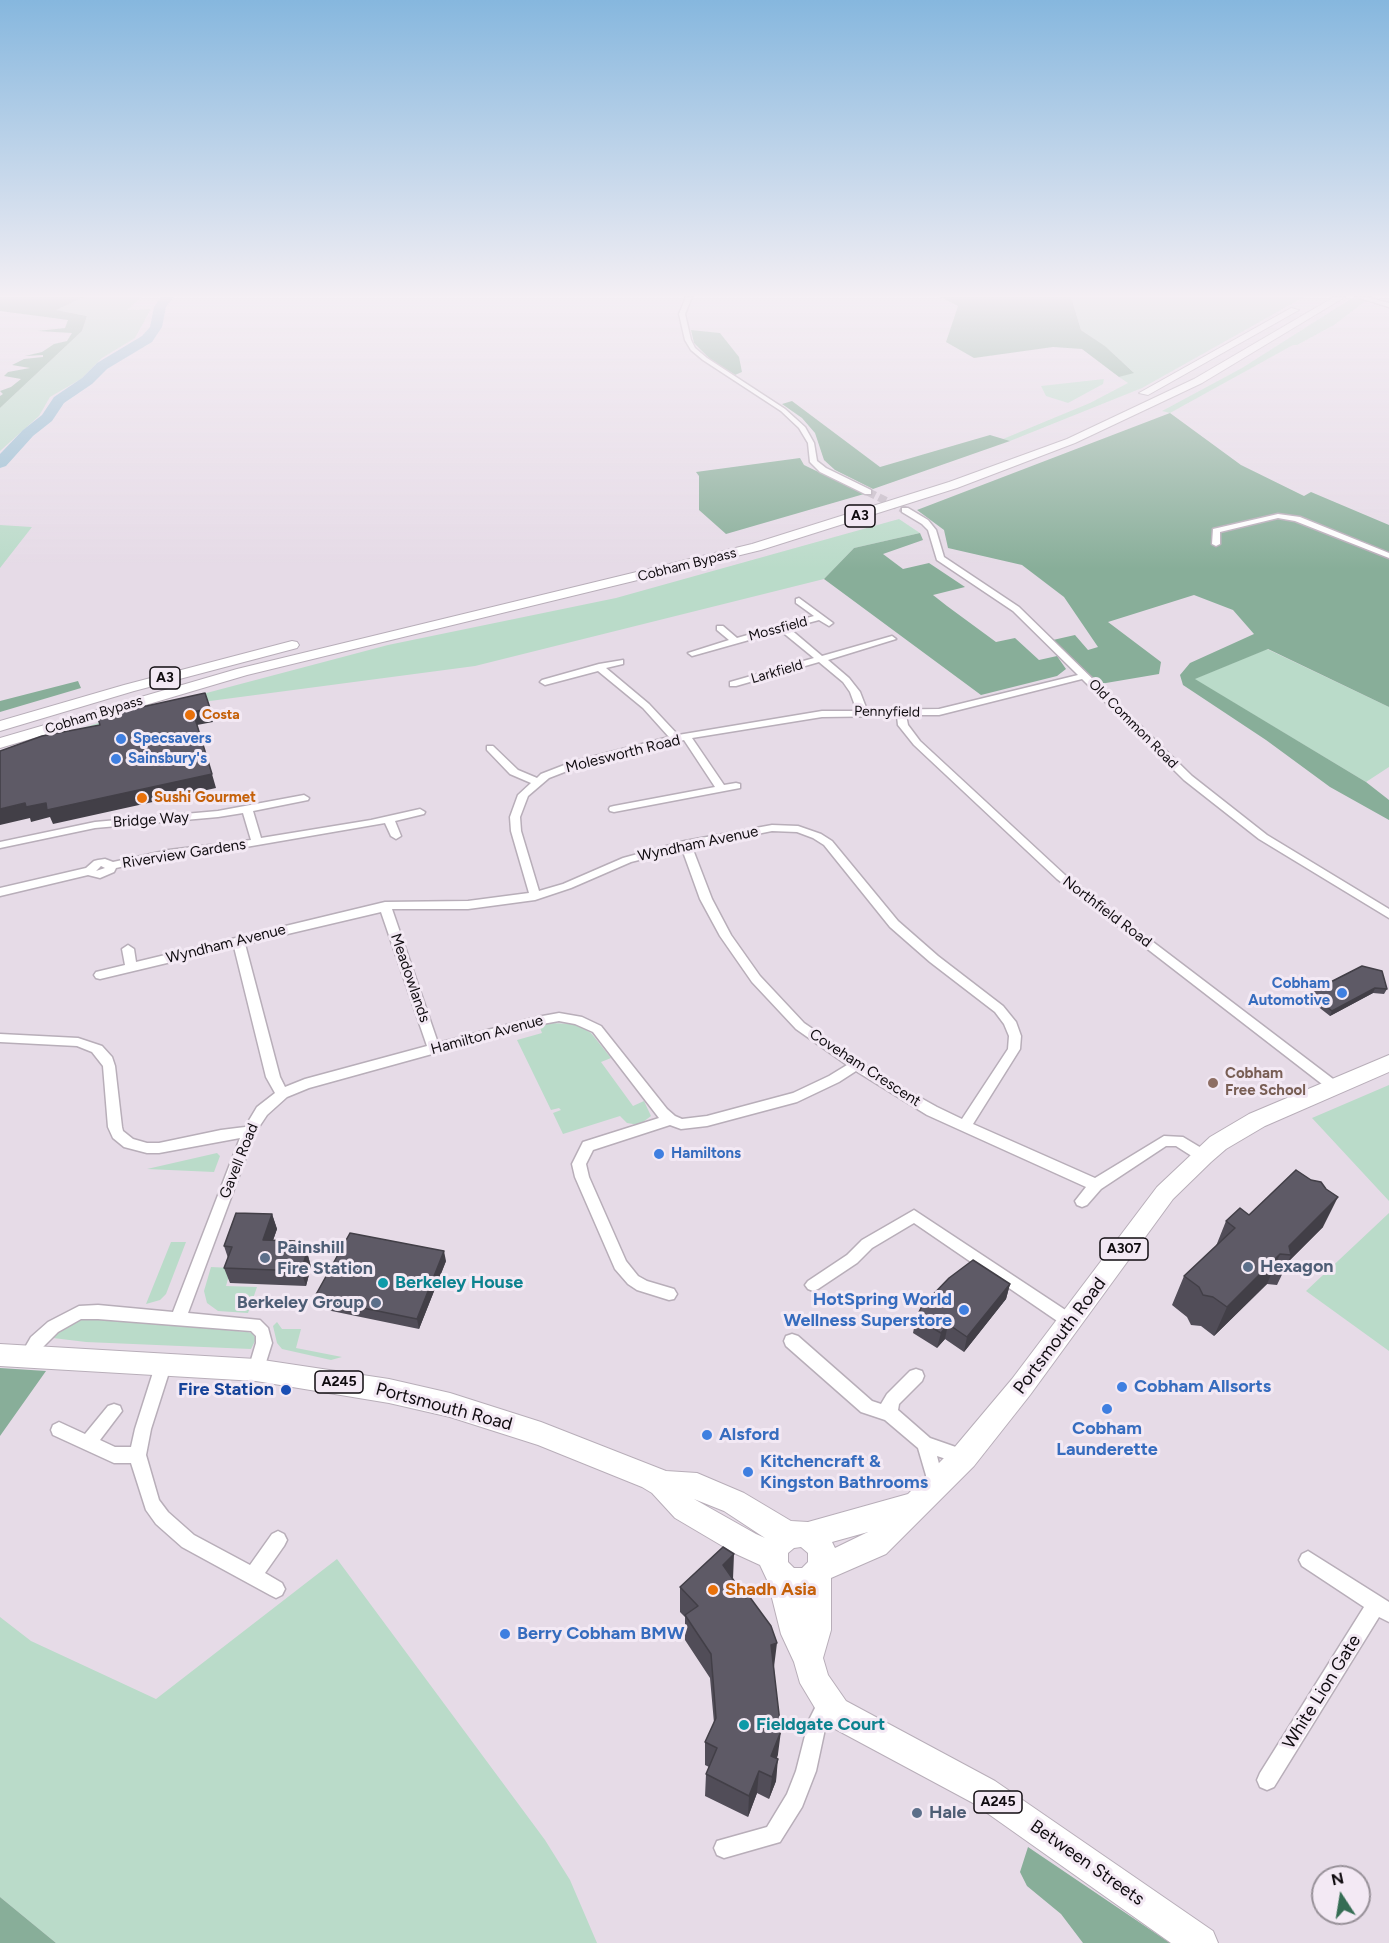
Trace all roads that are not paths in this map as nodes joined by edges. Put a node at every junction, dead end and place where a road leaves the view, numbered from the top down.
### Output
1 (749, 388) edge
2 (1154, 388) edge
3 (1184, 388) edge
4 (868, 492) tunnel mouth
5 (904, 510) tunnel mouth
6 (762, 532) dead end
7 (740, 538) dead end
8 (1216, 543) dead end
9 (1389, 556) edge
10 (799, 601) dead end
11 (433, 612) dead end
12 (820, 617) junction
13 (829, 623) dead end
14 (720, 628) dead end
15 (783, 628) junction
16 (332, 635) dead end
17 (891, 639) dead end
18 (735, 641) junction
19 (854, 641) dead end
20 (863, 648) junction
21 (692, 653) dead end
22 (822, 659) junction
23 (620, 662) dead end
24 (599, 667) junction
25 (1084, 676) junction
26 (545, 682) dead end
27 (732, 684) dead end
28 (129, 688) junction
29 (862, 711) junction
30 (901, 714) junction
31 (0, 719) edge
32 (0, 726) edge
33 (681, 737) junction
34 (0, 743) edge
35 (490, 748) dead end
36 (537, 782) junction
37 (736, 786) dead end
38 (722, 789) junction
39 (303, 798) dead end
40 (247, 809) junction
41 (614, 809) dead end
42 (420, 812) dead end
43 (389, 819) junction
44 (396, 836) dead end
45 (257, 842) junction
46 (685, 844) junction
47 (0, 845) edge
48 (0, 892) edge
49 (535, 896) junction
50 (385, 906) junction
51 (1389, 914) edge
52 (238, 941) junction
53 (128, 950) dead end
54 (131, 967) junction
55 (100, 975) dead end
56 (0, 1038) edge
57 (434, 1049) junction
58 (1389, 1063) edge
59 (856, 1065) junction
60 (1336, 1088) junction
61 (282, 1094) junction
62 (670, 1120) junction
63 (965, 1126) junction
64 (249, 1132) junction
65 (1203, 1156) junction
66 (1096, 1185) junction
67 (1082, 1202) dead end
68 (813, 1285) dead end
69 (669, 1294) dead end
70 (178, 1318) junction
71 (1071, 1322) junction
72 (792, 1341) dead end
73 (0, 1355) edge
74 (28, 1356) junction
75 (164, 1363) junction
76 (256, 1370) junction
77 (916, 1376) dead end
78 (114, 1411) dead end
79 (890, 1414) junction
80 (59, 1430) dead end
81 (87, 1443) junction
82 (925, 1444) junction
83 (138, 1455) junction
84 (964, 1456) junction
85 (936, 1484) junction
86 (914, 1505) junction
87 (278, 1540) dead end
88 (787, 1550) junction
89 (1308, 1560) dead end
90 (819, 1572) junction
91 (252, 1577) junction
92 (276, 1590) dead end
93 (1383, 1609) edge
94 (808, 1658) junction
95 (828, 1704) junction
96 (1267, 1780) dead end
97 (724, 1848) dead end
98 (1201, 1943) edge

1 - 4 street
2 - 6 main road, A3
3 - 34 main road, Cobham Bypass / A3
5 - 25 street, Old Common Road
7 - 11 main road, Cobham Bypass
8 - 9 street
10 - 12 street, Mossfield
12 - 13 street, Mossfield
12 - 15 street, Mossfield
14 - 18 street, Mossfield
15 - 18 street, Mossfield
15 - 22 street, Larkfield
16 - 28 main road, Cobham Bypass / A3
17 - 20 street, Larkfield
18 - 21 street, Mossfield
19 - 20 street
20 - 22 street, Larkfield
22 - 27 street, Larkfield
22 - 29 street, Larkfield
23 - 24 street
24 - 26 street
24 - 33 street
25 - 30 street, Pennyfield
25 - 51 street, Old Common Road
28 - 31 main road
28 - 32 main road, Cobham Bypass / A3
29 - 30 street, Pennyfield
29 - 33 street, Pennyfield
30 - 60 street, Northfield Road
33 - 36 street, Molesworth Road
33 - 38 street, Molesworth Road
35 - 36 street
36 - 49 street, Molesworth Road
37 - 38 street
38 - 41 street
39 - 40 street, Bridge Way
40 - 45 street, Riverview Gardens
40 - 47 street, Bridge Way
42 - 43 street, Riverview Gardens
43 - 44 street
43 - 45 street, Riverview Gardens
45 - 48 street, Riverview Gardens
46 - 49 street, Wyndham Avenue
46 - 59 street, Coveham Crescent
46 - 63 street, Wyndham Avenue
49 - 50 street, Wyndham Avenue
50 - 52 street, Wyndham Avenue
50 - 57 street, Meadowlands
52 - 54 street, Wyndham Avenue
52 - 61 street
53 - 54 street
54 - 55 street, Wyndham Avenue
56 - 64 street
57 - 61 street, Hamilton Avenue
57 - 62 street, Hamilton Avenue
58 - 60 main road, Portsmouth Road / A307
59 - 62 street
59 - 63 street, Coveham Crescent
60 - 65 main road, Portsmouth Road / A307
61 - 64 street, Gavell Road
62 - 69 street
63 - 66 street, Coveham Crescent
64 - 70 street, Gavell Road
65 - 66 street
65 - 71 main road, Portsmouth Road / A307
66 - 67 street
68 - 71 street
70 - 74 street
70 - 76 street
71 - 84 main road, Portsmouth Road / A307
72 - 79 street
73 - 74 main road, Portsmouth Road / A245
74 - 75 main road, Portsmouth Road / A245
75 - 76 main road, Portsmouth Road / A245
75 - 83 street
76 - 88 main road, Portsmouth Road / A245
77 - 79 street
78 - 81 street
79 - 82 street
80 - 81 street
81 - 83 street
82 - 84 street
82 - 85 street
83 - 91 street
84 - 85 main road, Portsmouth Road / A307
85 - 86 main road, Portsmouth Road / A307
86 - 88 main road, Portsmouth Road / A307
86 - 90 main road, Portsmouth Road / A307
87 - 91 street
88 - 90 main road
88 - 90 main road, Portsmouth Road
88 - 94 main road, Between Streets / A245
89 - 93 street, White Lion Gate
90 - 94 main road
91 - 92 street
93 - 96 street, White Lion Gate
94 - 95 main road, Between Streets / A245
95 - 97 street
95 - 98 main road, Between Streets / A245

